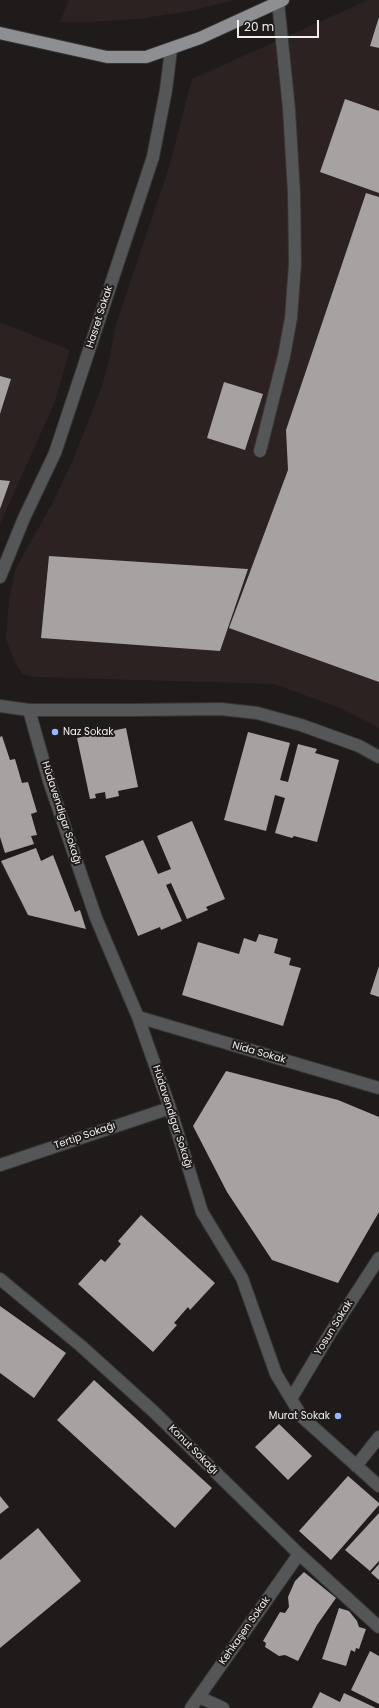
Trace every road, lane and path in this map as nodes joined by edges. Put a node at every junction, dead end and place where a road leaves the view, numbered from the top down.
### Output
1 (280, 1) edge
2 (0, 33) edge
3 (171, 49) junction
4 (260, 451) dead end
5 (0, 577) edge
6 (0, 706) edge
7 (29, 710) junction
8 (379, 757) edge
9 (138, 1017) junction
10 (379, 1088) edge
11 (170, 1108) junction
12 (0, 1165) edge
13 (379, 1258) edge
14 (0, 1279) edge
15 (291, 1399) junction
16 (379, 1437) edge
17 (356, 1466) junction
18 (379, 1486) edge
19 (299, 1554) junction
20 (379, 1627) edge
21 (199, 1697) junction
22 (190, 1708) edge
23 (223, 1708) edge

1 - 3 main road
1 - 4 street
2 - 3 main road
3 - 5 street, Hasret Sokak
6 - 7 street
7 - 8 street
7 - 9 street, Hüdavendigar Sokağı
9 - 10 street, Nida Sokak
9 - 11 street, Hüdavendigar Sokağı
11 - 12 street, Tertip Sokağı
11 - 15 street, Hüdavendigar Sokağı
13 - 15 street, Yosun Sokak
14 - 19 street, Konut Sokağı
15 - 17 street, Hüdavendigar Sokağı
16 - 17 street
17 - 18 street, Hüdavendigar Sokağı
19 - 20 street, Konut Sokağı
19 - 21 street, Kehkaşen Sokak
21 - 22 street, Kehkaşen Sokak
21 - 23 street

